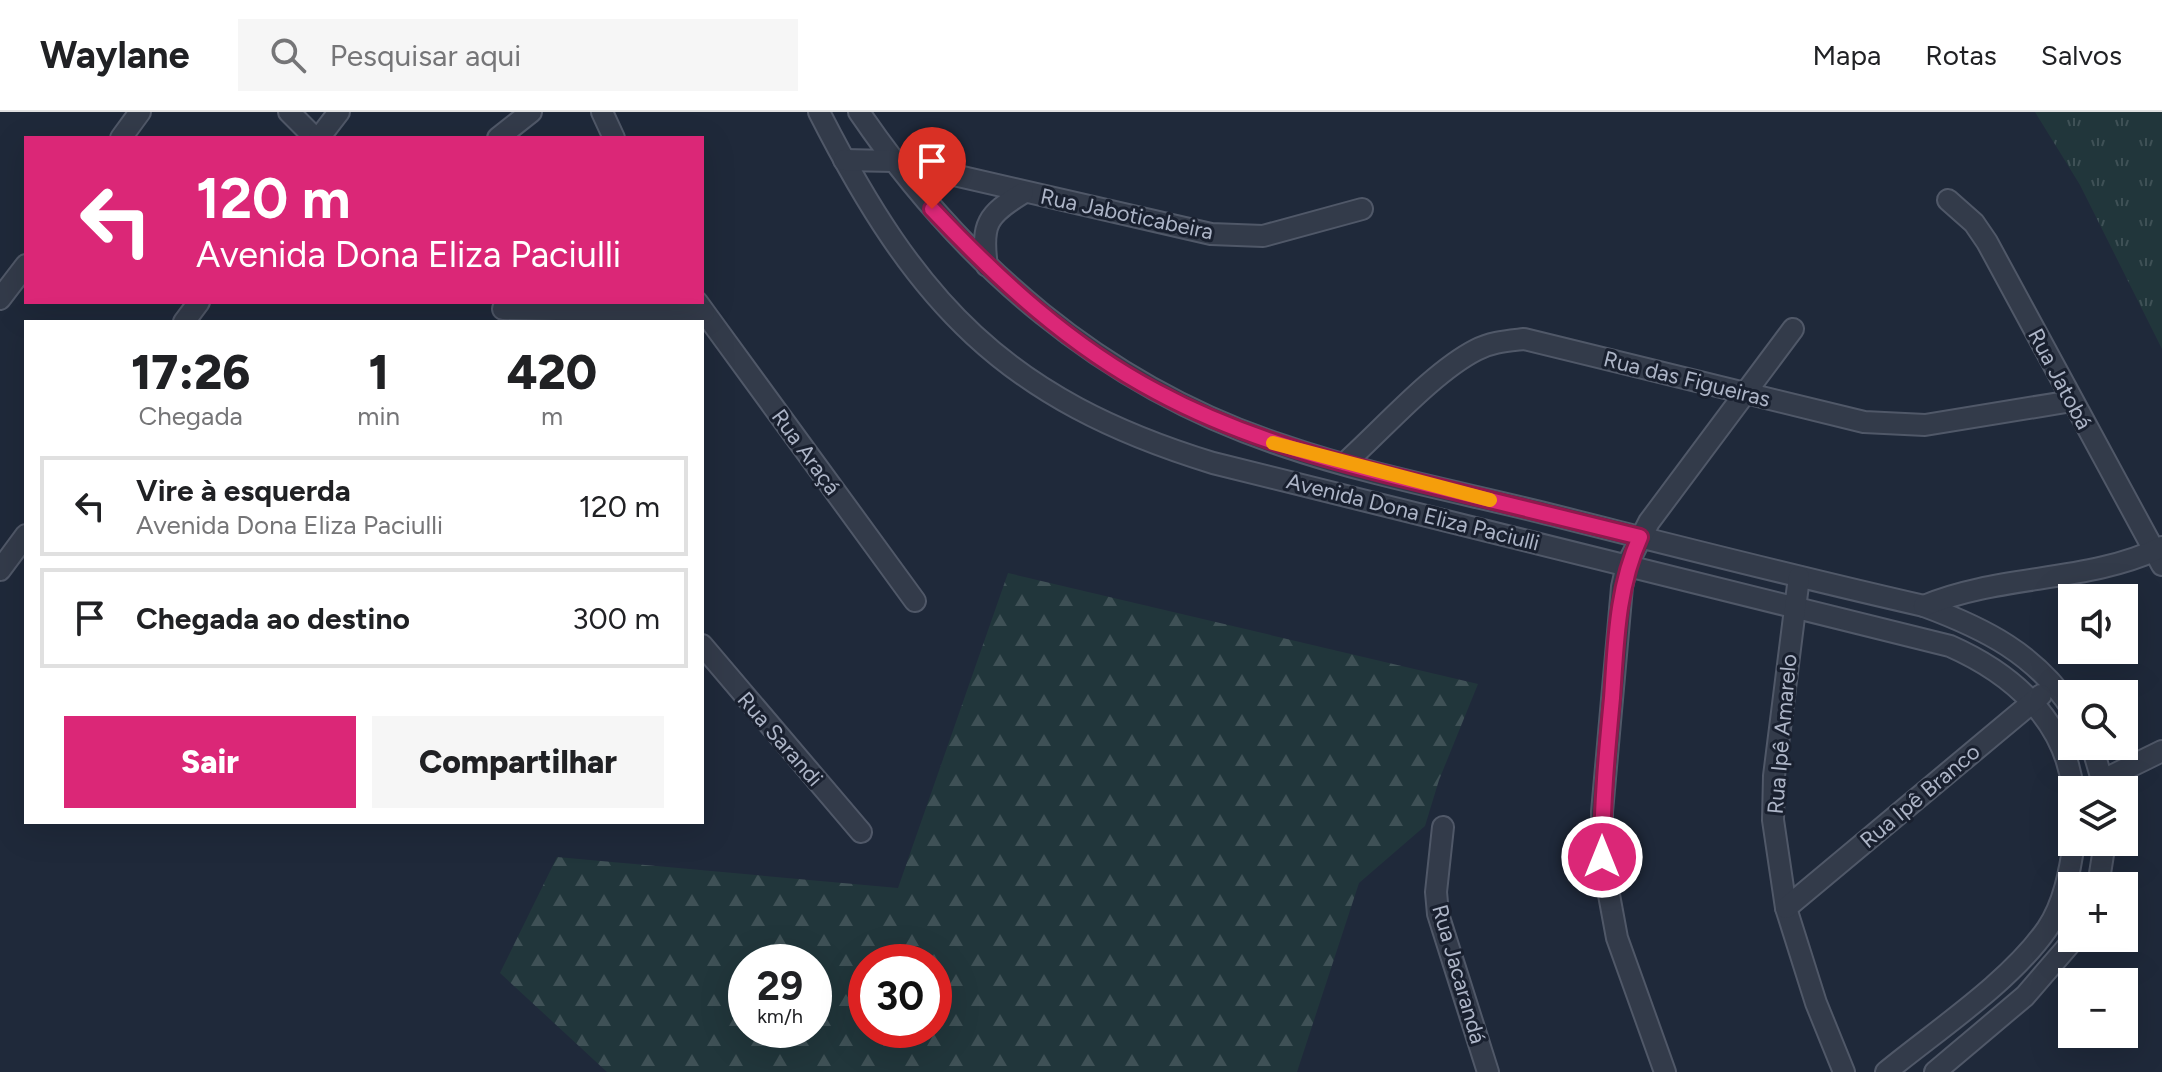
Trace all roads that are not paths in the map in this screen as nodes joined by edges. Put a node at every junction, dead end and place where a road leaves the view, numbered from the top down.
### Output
1 (140, 112) edge
2 (289, 112) edge
3 (339, 112) edge
4 (531, 112) edge
5 (602, 112) edge
6 (819, 112) edge
7 (859, 112) edge
8 (122, 136) edge
9 (315, 136) edge
10 (319, 136) edge
11 (501, 136) edge
12 (613, 136) edge
13 (844, 160) junction
14 (893, 161) junction
15 (1023, 193) junction
16 (1948, 200) dead end
17 (1362, 209) dead end
18 (987, 266) junction
19 (24, 268) edge
20 (0, 299) edge
21 (700, 307) edge
22 (504, 311) edge
23 (1793, 329) dead end
24 (1746, 394) junction
25 (2072, 401) junction
26 (1344, 464) junction
27 (1640, 537) junction
28 (24, 538) edge
29 (2159, 555) edge
30 (1627, 565) junction
31 (0, 570) edge
32 (1799, 577) junction
33 (915, 601) dead end
34 (1924, 606) junction
35 (1794, 607) junction
36 (704, 647) edge
37 (2054, 684) junction
38 (2058, 690) edge
39 (2033, 701) junction
40 (2162, 751) edge
41 (2070, 776) edge
42 (2119, 776) edge
43 (1443, 827) dead end
44 (861, 832) dead end
45 (2072, 856) edge
46 (1786, 908) junction
47 (2063, 952) edge
48 (1488, 1072) edge
49 (1665, 1072) edge
50 (1844, 1072) edge
51 (1886, 1072) edge
52 (1935, 1072) edge

1 - 8 street
2 - 9 street
3 - 10 street
4 - 11 street
5 - 12 street
6 - 13 street, Avenida Dona Eliza Paciulli
7 - 14 street, Avenida Dona Eliza Paciulli
13 - 14 street, Rua Jaboticabeira
13 - 30 street, Avenida Dona Eliza Paciulli
14 - 15 street, Rua Jaboticabeira
14 - 18 street, Avenida Dona Eliza Paciulli
15 - 17 street, Rua Jaboticabeira
15 - 18 street
16 - 25 street, Rua Jatobá
18 - 26 street, Avenida Dona Eliza Paciulli
19 - 20 street
21 - 22 street
21 - 33 street, Rua Araçá
23 - 24 street
24 - 25 street, Rua das Figueiras
24 - 26 street, Rua das Figueiras
24 - 27 street
25 - 29 street, Rua Jatobá
26 - 27 street, Avenida Dona Eliza Paciulli
27 - 30 street
27 - 32 street, Avenida Dona Eliza Paciulli
28 - 31 street
29 - 34 street
30 - 35 street, Avenida Dona Eliza Paciulli
30 - 49 street
32 - 34 street, Avenida Dona Eliza Paciulli
32 - 35 street, Rua Ipê Amarelo
34 - 37 street, Avenida Dona Eliza Paciulli
35 - 39 street, Avenida Dona Eliza Paciulli
35 - 46 street, Rua Ipê Amarelo
36 - 44 street, Rua Sarandi
37 - 38 street, Avenida Dona Eliza Paciulli
37 - 39 street, Rua Ipê Branco
39 - 41 street, Avenida Dona Eliza Paciulli
39 - 46 street, Rua Ipê Branco
40 - 42 street
43 - 48 street, Rua Jacarandá
45 - 51 street
46 - 50 street, Rua Ipê Amarelo
47 - 52 street

